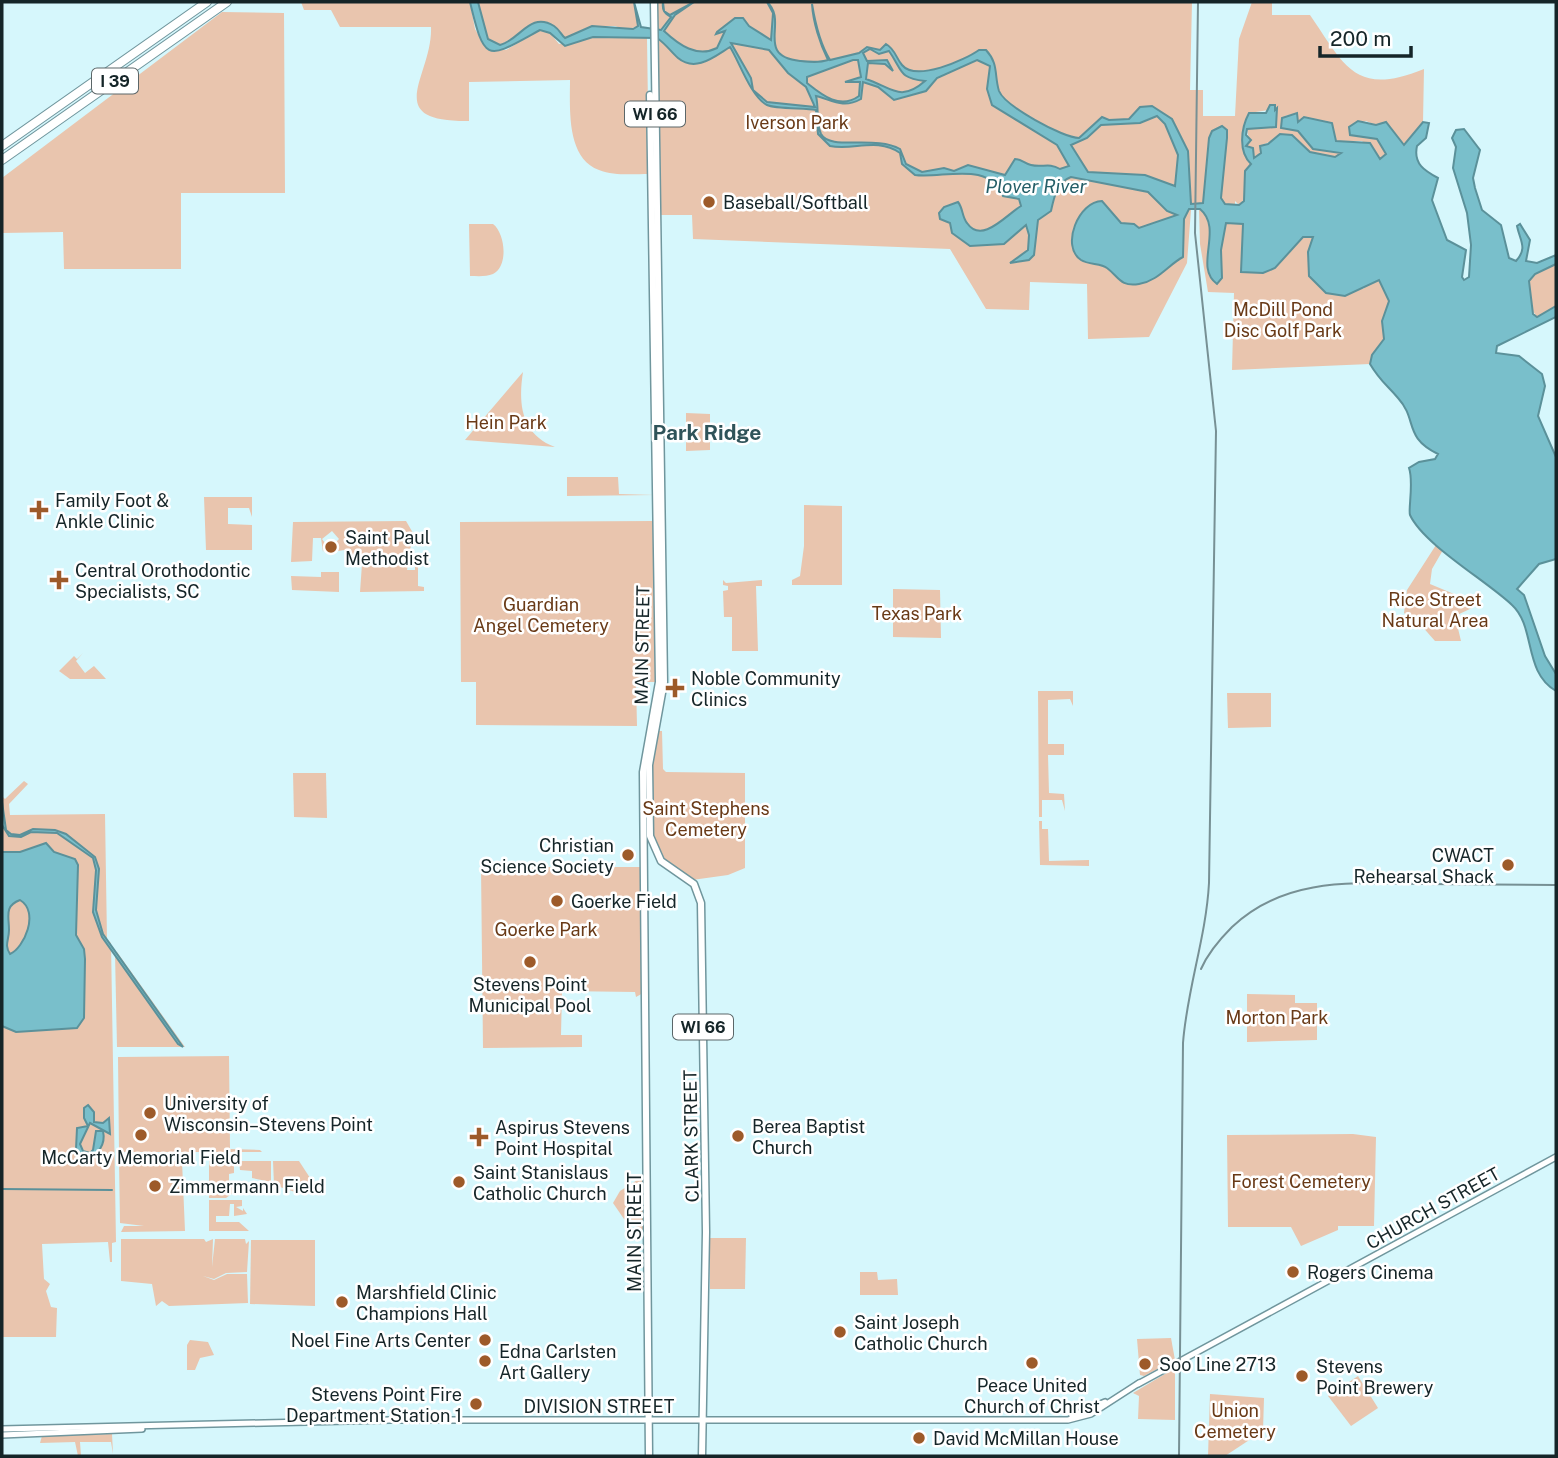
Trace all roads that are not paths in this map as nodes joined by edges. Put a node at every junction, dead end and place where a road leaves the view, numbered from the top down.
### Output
1 (207, 2) edge
2 (227, 2) edge
3 (652, 2) edge
4 (652, 39) junction
5 (2, 146) edge
6 (2, 160) edge
7 (650, 836) joint
8 (1556, 1157) edge
9 (648, 1420) junction
10 (703, 1420) junction
11 (1052, 1420) joint
12 (145, 1428) junction
13 (2, 1429) edge
14 (2, 1435) edge
15 (649, 1456) edge
16 (702, 1456) edge

1 - 5 highway, I 39
2 - 6 highway, I 39
3 - 4 main road, MAIN STREET / WI 66
4 - 7 main road, MAIN STREET / WI 66
4 - 9 main road, MAIN STREET / WI 66
7 - 10 main road, CLARK STREET / WI 66
8 - 11 main road, CHURCH STREET
9 - 10 main road, DIVISION STREET
9 - 12 main road, DIVISION STREET
9 - 15 main road, MAIN STREET / WI 66
10 - 11 main road, DIVISION STREET
10 - 16 main road, CLARK STREET / WI 66
12 - 13 main road, DIVISION STREET
12 - 14 main road, DIVISION STREET

